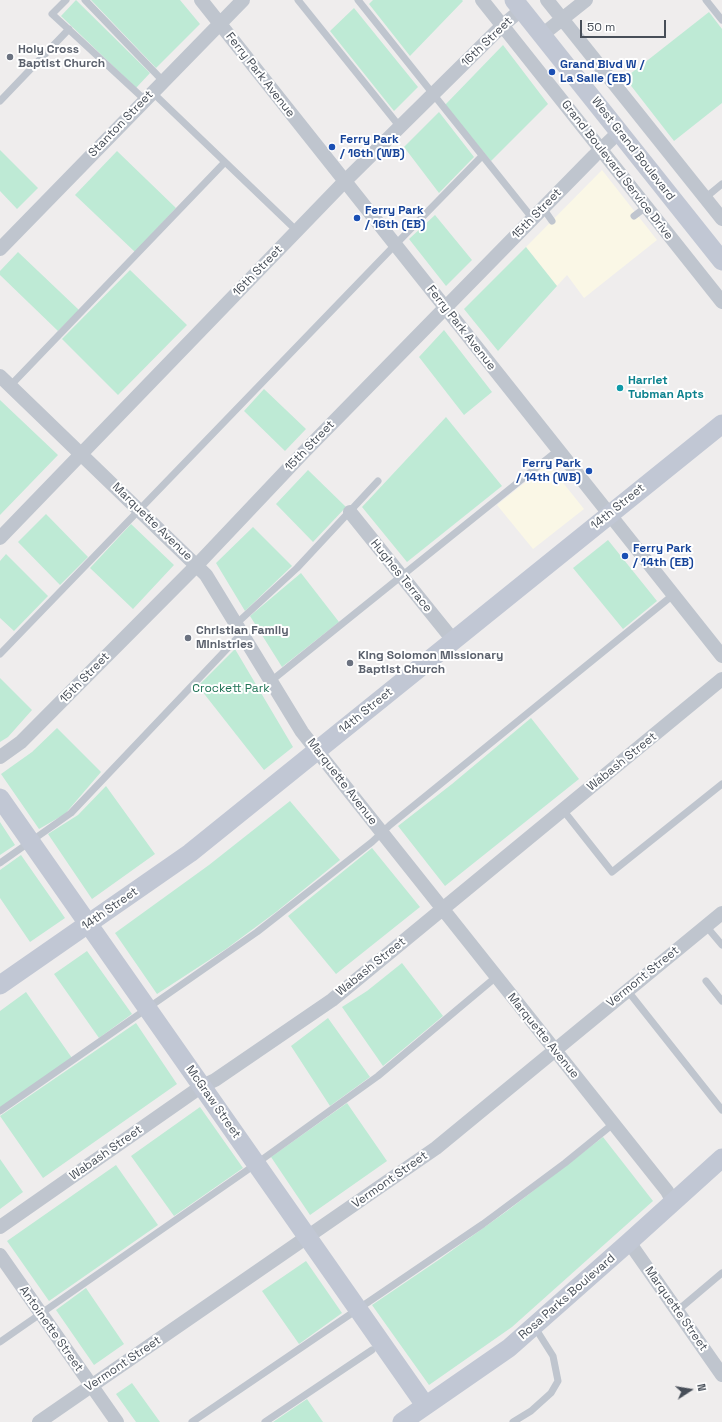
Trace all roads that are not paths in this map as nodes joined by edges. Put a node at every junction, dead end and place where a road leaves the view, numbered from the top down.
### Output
1 (66, 0) edge
2 (85, 0) edge
3 (200, 0) edge
4 (243, 0) edge
5 (298, 0) edge
6 (358, 0) edge
7 (482, 0) edge
8 (547, 0) edge
9 (586, 0) edge
10 (706, 0) edge
11 (518, 5) edge
12 (562, 19) junction
13 (722, 20) edge
14 (219, 24) junction
15 (502, 26) junction
16 (69, 29) junction
17 (542, 35) junction
18 (163, 81) junction
19 (433, 94) junction
20 (149, 96) junction
21 (0, 101) edge
22 (400, 127) junction
23 (619, 132) junction
24 (600, 150) junction
25 (482, 156) junction
26 (225, 162) junction
27 (344, 182) junction
28 (722, 184) edge
29 (705, 198) junction
30 (646, 207) junction
31 (543, 208) junction
32 (634, 216) dead end
33 (532, 219) junction
34 (722, 220) edge
35 (552, 221) dead end
36 (297, 231) junction
37 (395, 245) junction
38 (0, 248) edge
39 (722, 261) edge
40 (722, 302) edge
41 (445, 308) junction
42 (0, 376) edge
43 (10, 386) junction
44 (722, 424) edge
45 (558, 451) junction
46 (80, 454) junction
47 (378, 481) dead end
48 (139, 510) junction
49 (350, 512) junction
50 (609, 515) junction
51 (0, 538) edge
52 (196, 565) junction
53 (401, 576) junction
54 (673, 595) junction
55 (239, 629) junction
56 (453, 640) junction
57 (0, 654) edge
58 (722, 656) edge
59 (722, 679) edge
60 (271, 681) junction
61 (316, 751) junction
62 (0, 757) edge
63 (722, 784) edge
64 (0, 798) edge
65 (563, 810) junction
66 (381, 833) junction
67 (30, 841) junction
68 (0, 863) edge
69 (442, 909) junction
70 (722, 913) edge
71 (88, 924) junction
72 (706, 926) junction
73 (722, 945) edge
74 (496, 977) junction
75 (706, 981) dead end
76 (0, 986) edge
77 (627, 990) junction
78 (722, 1001) edge
79 (147, 1008) junction
80 (554, 1050) junction
81 (202, 1086) junction
82 (722, 1110) edge
83 (0, 1111) edge
84 (613, 1124) junction
85 (722, 1158) edge
86 (256, 1164) junction
87 (673, 1202) junction
88 (0, 1227) edge
89 (307, 1238) junction
90 (629, 1242) junction
91 (0, 1255) edge
92 (722, 1273) edge
93 (358, 1309) junction
94 (677, 1311) junction
95 (41, 1314) junction
96 (534, 1326) junction
97 (0, 1342) edge
98 (372, 1350) dead end
99 (722, 1375) edge
100 (91, 1386) junction
101 (425, 1405) junction
102 (39, 1422) edge
103 (116, 1422) edge
104 (192, 1422) edge
105 (265, 1422) edge
106 (402, 1422) edge
107 (513, 1422) edge

1 - 16 lane
2 - 18 lane
3 - 14 street, Ferry Park Avenue
4 - 14 street, Stanton Street
5 - 22 lane
6 - 19 lane
7 - 15 street, Grand Boulevard Service Drive
8 - 12 street
9 - 12 street
10 - 13 lane
11 - 15 street, 16th Street
11 - 17 street, West Grand Boulevard
12 - 17 street
12 - 29 street
14 - 18 street, Stanton Street
14 - 27 street, Ferry Park Avenue
15 - 19 street, 16th Street
15 - 24 street, Grand Boulevard Service Drive
16 - 20 lane
16 - 21 lane
17 - 23 street, West Grand Boulevard
18 - 20 street, Stanton Street
19 - 22 street, 16th Street
19 - 25 lane
20 - 26 lane
20 - 38 street, Stanton Street
22 - 27 street, 16th Street
23 - 24 street, 15th Street
23 - 39 street, West Grand Boulevard
24 - 30 street, Grand Boulevard Service Drive
24 - 31 street, 15th Street
25 - 33 lane
25 - 37 lane
26 - 36 lane
26 - 43 lane
27 - 36 street, 16th Street
27 - 37 street, Ferry Park Avenue
28 - 29 lane
29 - 34 street
30 - 32 lane
30 - 40 street, Grand Boulevard Service Drive
31 - 33 street, 15th Street
31 - 35 lane
33 - 41 street, 15th Street
36 - 46 street, 16th Street
37 - 41 street, Ferry Park Avenue
37 - 48 lane
41 - 45 street, Ferry Park Avenue
41 - 52 street, 15th Street
42 - 43 street, Marquette Avenue
43 - 46 street, Marquette Avenue
44 - 50 street, 14th Street
45 - 50 street, Ferry Park Avenue
45 - 53 lane
46 - 48 street, Marquette Avenue
46 - 51 street, 16th Street
47 - 49 lane
48 - 52 street, Marquette Avenue
48 - 57 lane
49 - 53 street, Hughes Terrace
49 - 55 lane
50 - 54 street, Ferry Park Avenue
50 - 56 street, 14th Street
52 - 55 street, Marquette Avenue
52 - 62 street, 15th Street
53 - 56 street, Hughes Terrace
53 - 60 lane
54 - 58 street, Ferry Park Avenue
54 - 66 lane
55 - 60 street, Marquette Avenue
55 - 67 lane
56 - 61 street, 14th Street
59 - 65 street, Wabash Street
60 - 61 street, Marquette Avenue
61 - 66 street, Marquette Avenue
61 - 71 street, 14th Street
63 - 65 lane
64 - 67 street, McGraw Street
65 - 69 street, Wabash Street
66 - 69 street, Marquette Avenue
66 - 79 lane
67 - 68 lane
67 - 71 street, McGraw Street
69 - 74 street, Marquette Avenue
69 - 81 street, Wabash Street
70 - 72 street, Vermont Street
71 - 76 street, 14th Street
71 - 79 street, McGraw Street
72 - 73 lane
72 - 77 street, Vermont Street
74 - 80 street, Marquette Avenue
74 - 86 lane
75 - 78 lane
77 - 80 street, Vermont Street
77 - 82 lane
79 - 81 street, McGraw Street
79 - 83 lane
80 - 84 street, Marquette Avenue
80 - 89 street, Vermont Street
81 - 86 street, McGraw Street
81 - 88 street, Wabash Street
84 - 87 street, Marquette Avenue
84 - 93 lane
85 - 87 street, Rosa Parks Boulevard
86 - 89 street, McGraw Street
86 - 95 lane
87 - 90 street, Rosa Parks Boulevard
89 - 93 street, McGraw Street
89 - 100 street, Vermont Street
90 - 94 street, Marquette Street
90 - 96 street, Rosa Parks Boulevard
91 - 95 street, Antoinette Street
92 - 94 lane
93 - 101 street, McGraw Street
93 - 104 lane
94 - 99 street, Marquette Street
95 - 97 lane
95 - 100 street, Antoinette Street
96 - 101 street, Rosa Parks Boulevard
96 - 107 lane
98 - 105 lane
100 - 102 street, Vermont Street
100 - 103 street, Antoinette Street
101 - 106 street, Rosa Parks Boulevard

